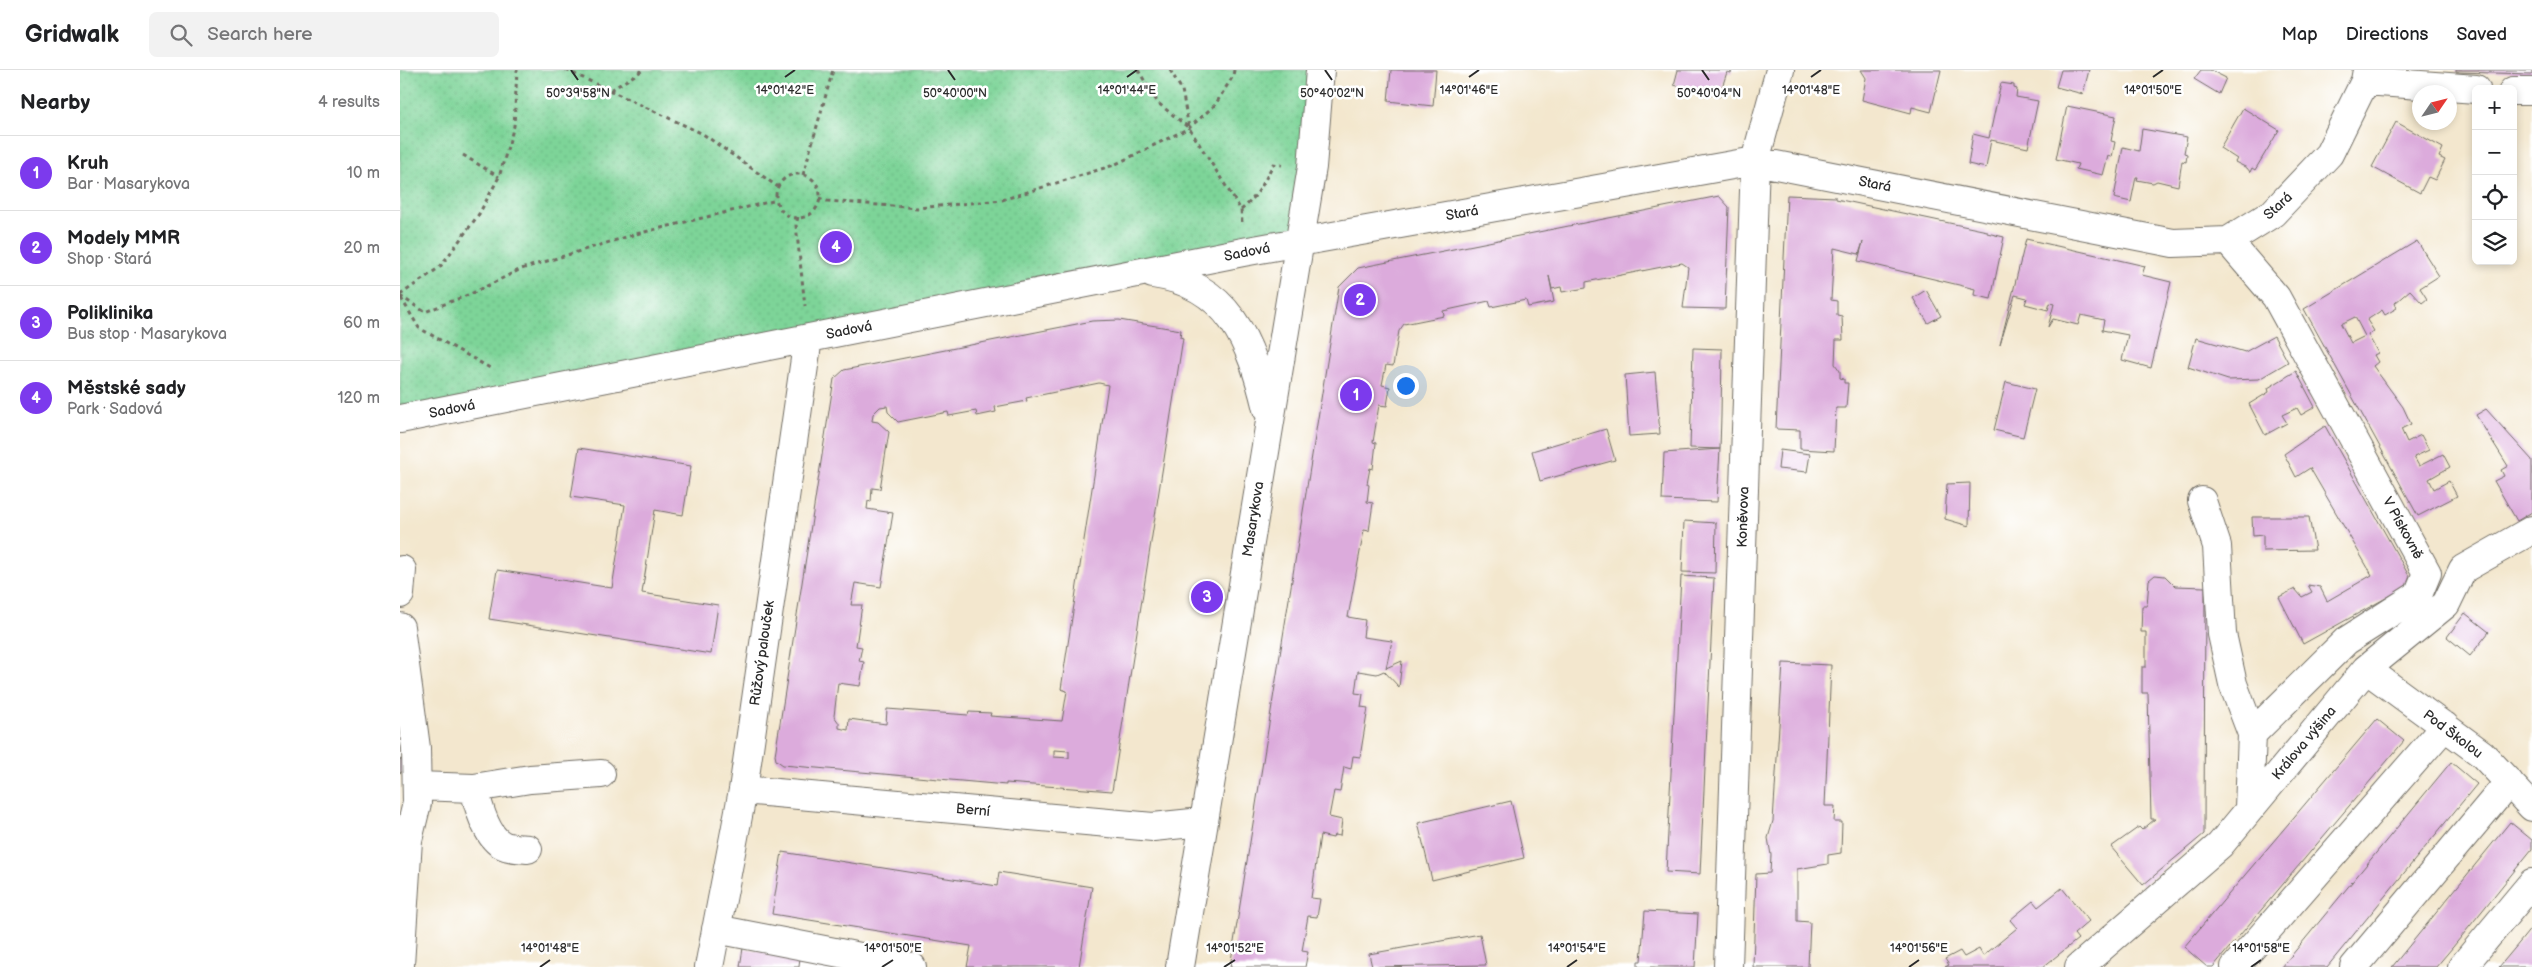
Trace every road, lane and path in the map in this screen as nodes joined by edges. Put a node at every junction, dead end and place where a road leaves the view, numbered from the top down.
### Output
1 (517, 70) edge
2 (566, 70) edge
3 (642, 70) edge
4 (833, 70) edge
5 (1138, 70) edge
6 (1170, 70) edge
7 (1234, 70) edge
8 (1320, 70) edge
9 (1780, 70) edge
10 (2366, 76) edge
11 (2472, 89) edge
12 (611, 90) junction
13 (2517, 91) edge
14 (2532, 91) edge
15 (1189, 128) junction
16 (463, 154) dead end
17 (1756, 161) junction
18 (1273, 164) dead end
19 (803, 174) junction
20 (499, 177) junction
21 (778, 187) junction
22 (819, 198) junction
23 (777, 200) junction
24 (798, 218) junction
25 (1299, 242) junction
26 (2228, 242) junction
27 (1144, 273) junction
28 (400, 296) edge
29 (808, 338) junction
30 (490, 368) dead end
31 (400, 419) edge
32 (1270, 420) junction
33 (2202, 500) dead end
34 (2532, 530) edge
35 (400, 627) edge
36 (2366, 669) junction
37 (2444, 726) junction
38 (2252, 734) junction
39 (602, 774) dead end
40 (2509, 782) junction
41 (417, 786) junction
42 (474, 788) junction
43 (743, 790) junction
44 (2532, 807) edge
45 (2249, 808) junction
46 (1202, 822) junction
47 (528, 849) dead end
48 (2532, 883) edge
49 (716, 929) junction
50 (832, 959) edge
51 (400, 965) edge
52 (709, 967) edge
53 (912, 967) edge
54 (1180, 967) edge
55 (1728, 967) edge
56 (2080, 967) edge
57 (2235, 967) edge
58 (2354, 967) edge
59 (2462, 967) edge

1 - 20 path
2 - 12 path
3 - 12 path
4 - 19 path
5 - 15 path
6 - 15 path
7 - 15 path
8 - 25 street, Masarykova
9 - 17 street, Koněvova
10 - 11 street
10 - 26 street, Stará
12 - 21 path
13 - 14 street
15 - 18 path
15 - 22 path
16 - 20 path
17 - 25 street, Stará
17 - 26 street, Stará
17 - 55 street, Koněvova
19 - 21 path
19 - 22 path
20 - 28 path
21 - 23 path
22 - 24 path
23 - 24 path
23 - 28 path
24 - 29 path
25 - 27 street, Sadová
25 - 32 street, Masarykova
26 - 38 street, V Pískovně
27 - 29 street, Sadová
27 - 32 street
28 - 30 path
29 - 31 street, Sadová
29 - 43 street, Růžový palouček
32 - 46 street, Masarykova
33 - 38 street
34 - 36 street, Králova výšina
35 - 41 street
36 - 37 street, Pod Školou
36 - 45 street, Králova výšina
37 - 40 street, Pod Školou
37 - 57 street
38 - 45 street
39 - 42 street
40 - 44 street, Pod Školou
40 - 58 street
41 - 42 street
41 - 51 street
42 - 47 street
43 - 46 street, Berní
43 - 49 street, Růžový palouček
45 - 56 street, Králova výšina
46 - 54 street, Masarykova
48 - 59 street
49 - 50 street
49 - 52 street, Růžový palouček
50 - 53 street

